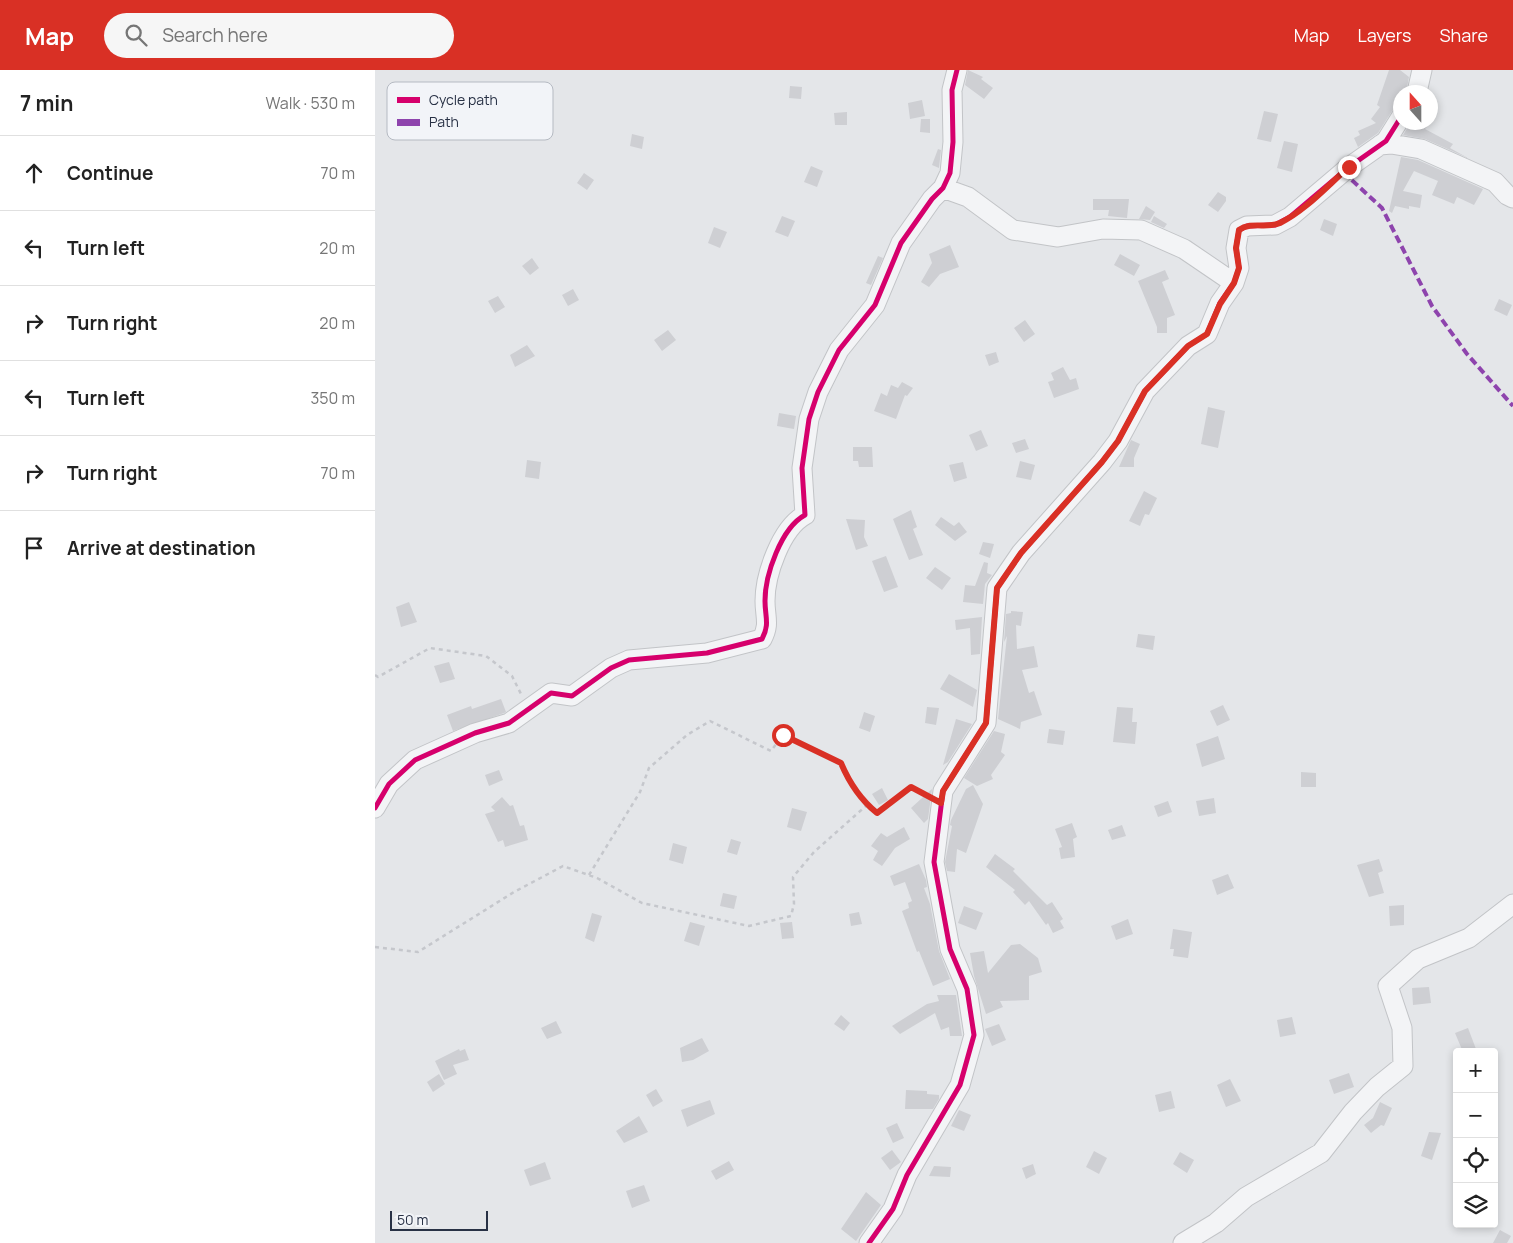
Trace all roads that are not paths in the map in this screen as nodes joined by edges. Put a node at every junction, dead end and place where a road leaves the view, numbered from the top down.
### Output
1 (957, 70) edge
2 (1422, 70) edge
3 (1419, 85) edge
4 (1393, 129) edge
5 (1380, 145) junction
6 (943, 188) junction
7 (1513, 198) edge
8 (1234, 283) junction
9 (375, 808) edge
10 (1513, 904) edge
11 (869, 1243) edge
12 (1183, 1243) edge

1 - 6 street
2 - 3 street
4 - 5 street
5 - 7 street
5 - 8 street
6 - 8 street
6 - 9 street
8 - 11 street
10 - 12 street

